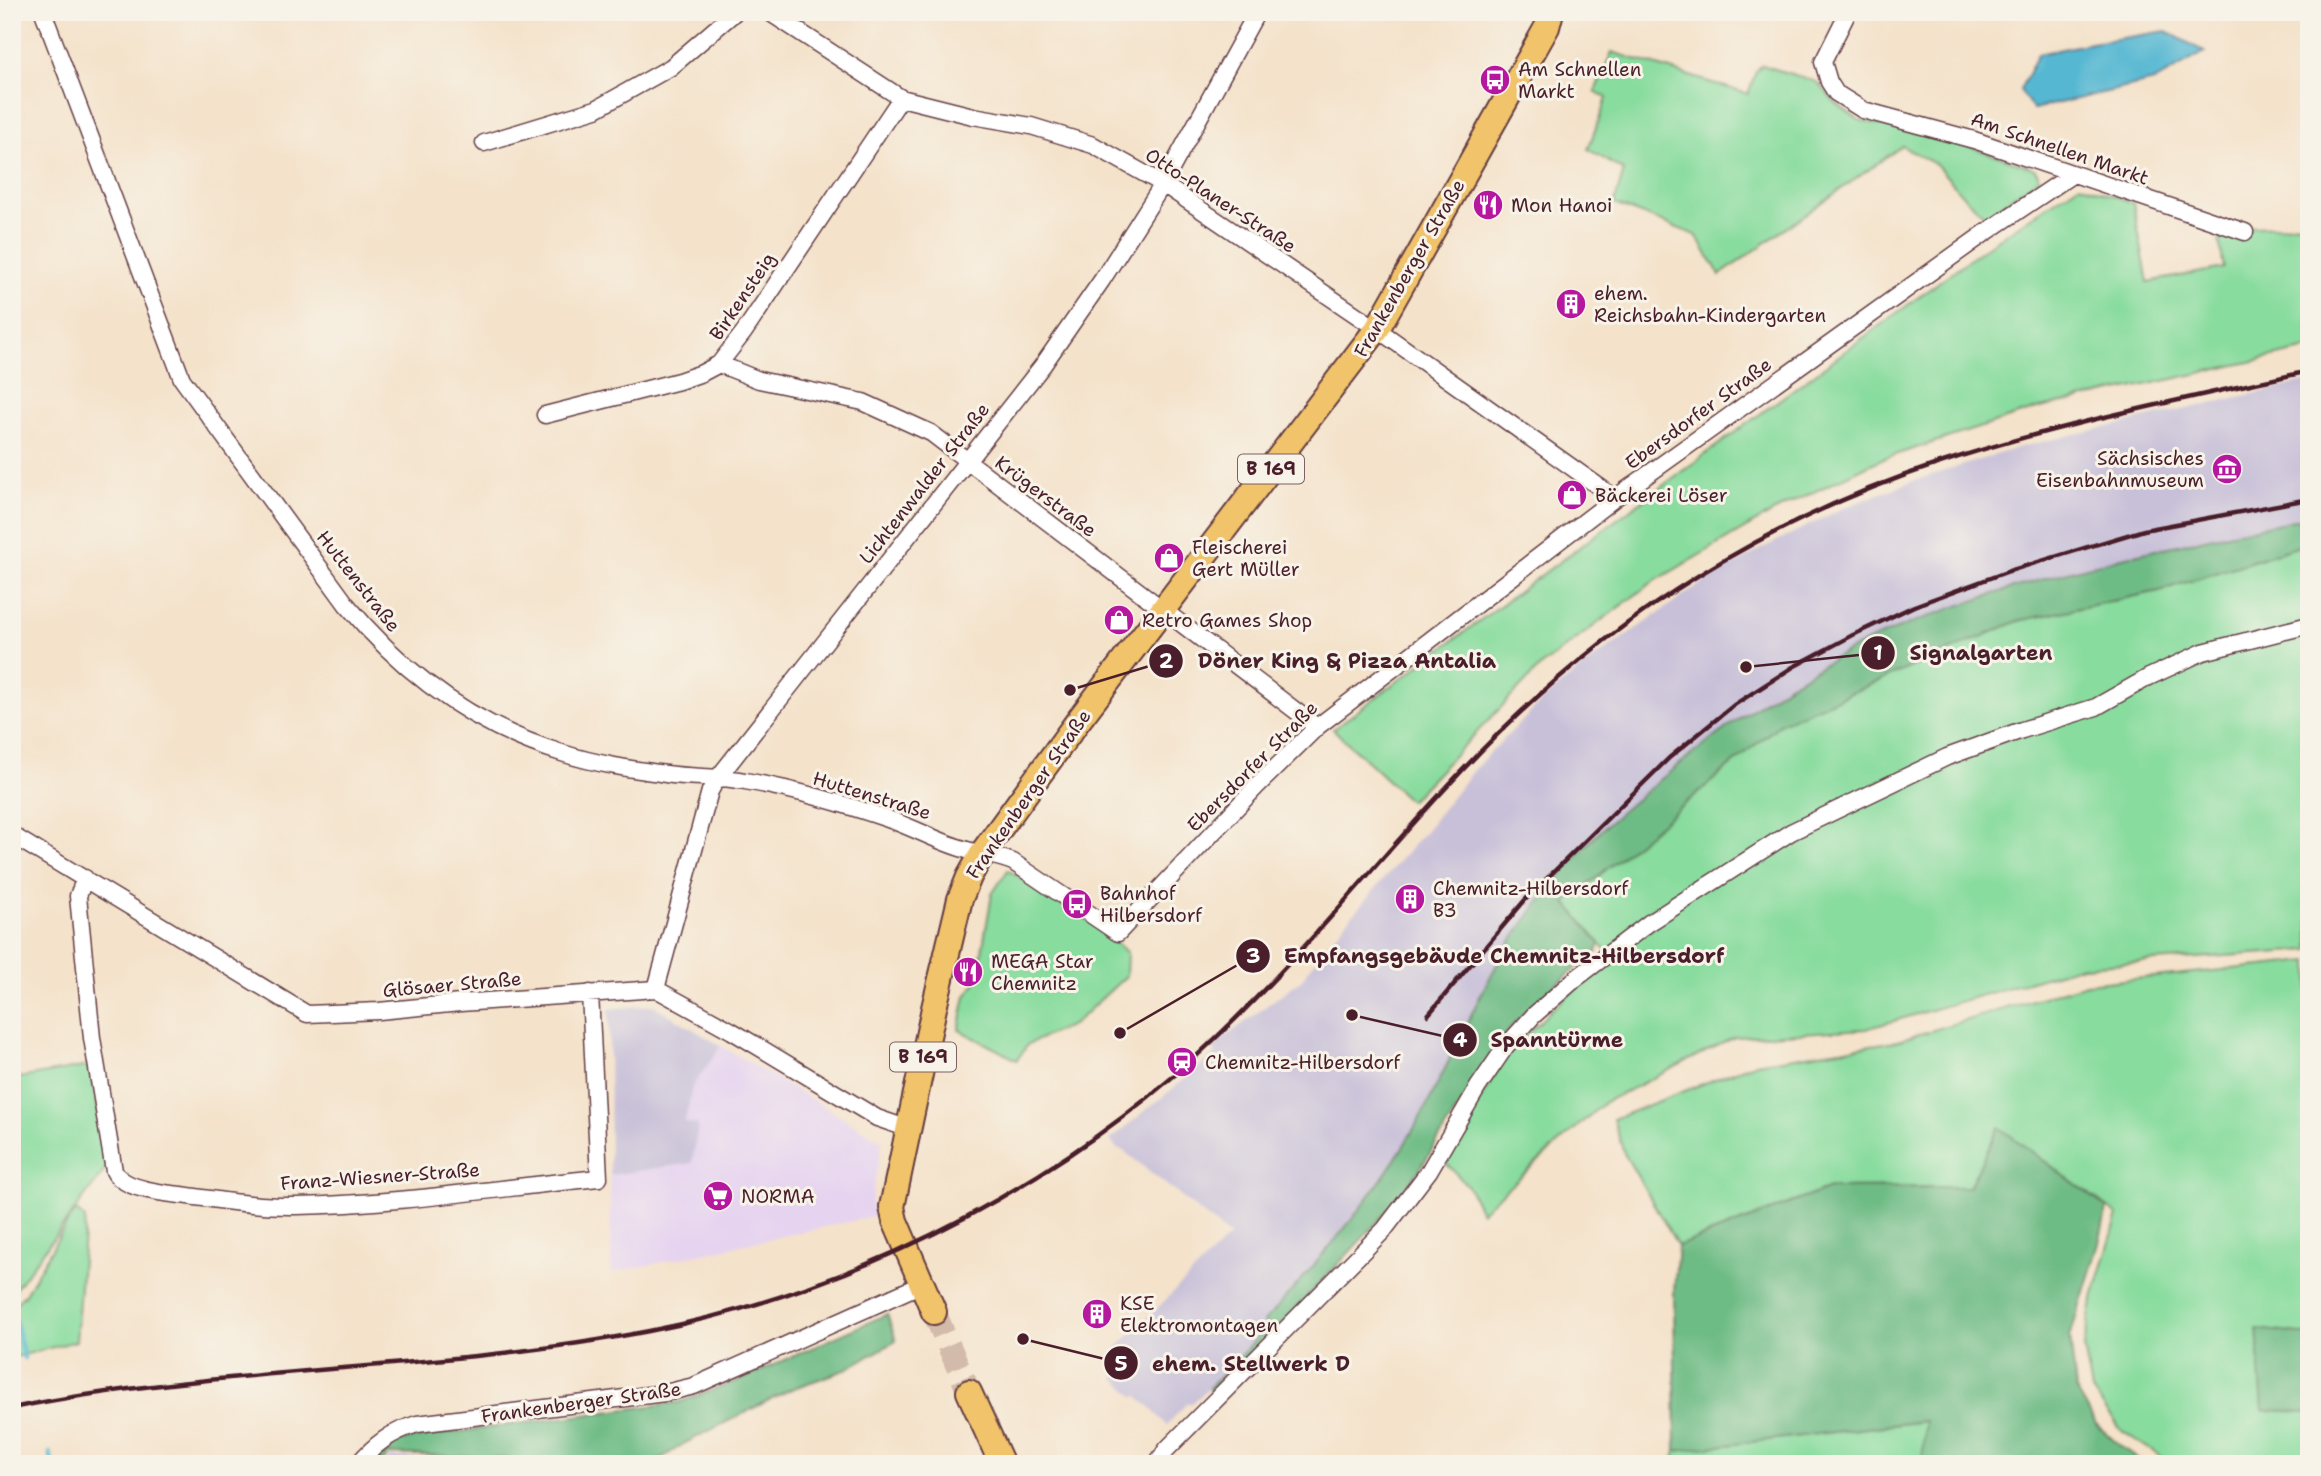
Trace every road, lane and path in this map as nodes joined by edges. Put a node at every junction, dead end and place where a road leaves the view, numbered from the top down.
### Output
1 (43, 12) edge
2 (735, 12) edge
3 (769, 12) edge
4 (1257, 12) edge
5 (1551, 12) edge
6 (1848, 12) edge
7 (901, 99) junction
8 (484, 144) dead end
9 (2073, 174) junction
10 (1163, 184) junction
11 (2245, 232) dead end
12 (1377, 329) junction
13 (719, 365) junction
14 (545, 415) dead end
15 (969, 461) junction
16 (1615, 498) junction
17 (1164, 610) junction
18 (2309, 625) edge
19 (1317, 727) junction
20 (717, 779) junction
21 (12, 835) edge
22 (983, 852) junction
23 (85, 878) junction
24 (1118, 933) joint
25 (656, 989) junction
26 (590, 993) junction
27 (909, 1129) junction
28 (922, 1284) junction
29 (934, 1312) tunnel mouth
30 (969, 1392) tunnel mouth
31 (358, 1464) edge
32 (1002, 1464) edge
33 (1156, 1464) edge

1 - 20 street, Huttenstraße
2 - 8 street
3 - 7 street, Otto-Planer-Straße
4 - 10 street, Lichtenwalder Straße
5 - 12 main road, Frankenberger Straße / B 169
6 - 9 street, Am Schnellen Markt
7 - 10 street, Otto-Planer-Straße
7 - 13 street, Birkensteig
9 - 11 street, Am Schnellen Markt
9 - 16 street, Ebersdorfer Straße
10 - 12 street, Otto-Planer-Straße
10 - 15 street, Lichtenwalder Straße
12 - 16 street, Otto-Planer-Straße
12 - 17 main road, Frankenberger Straße / B 169
13 - 14 street, Birkensteig
13 - 15 street, Krügerstraße
15 - 17 street, Krügerstraße
15 - 20 street, Lichtenwalder Straße
16 - 19 street, Ebersdorfer Straße
17 - 19 street, Krügerstraße
17 - 22 main road, Frankenberger Straße / B 169
18 - 33 street
19 - 24 street, Ebersdorfer Straße
20 - 22 street, Huttenstraße
20 - 25 street, Lichtenwalder Straße
21 - 23 street, Glösaer Straße
22 - 24 street, Huttenstraße
22 - 27 main road, Frankenberger Straße / B 169
23 - 26 street, Glösaer Straße
23 - 26 street, Franz-Wiesner-Straße
25 - 26 street, Glösaer Straße
25 - 27 street
27 - 28 main road, Frankenberger Straße / B 169
28 - 29 main road, Frankenberger Straße / B 169
28 - 31 street, Frankenberger Straße
30 - 32 main road

